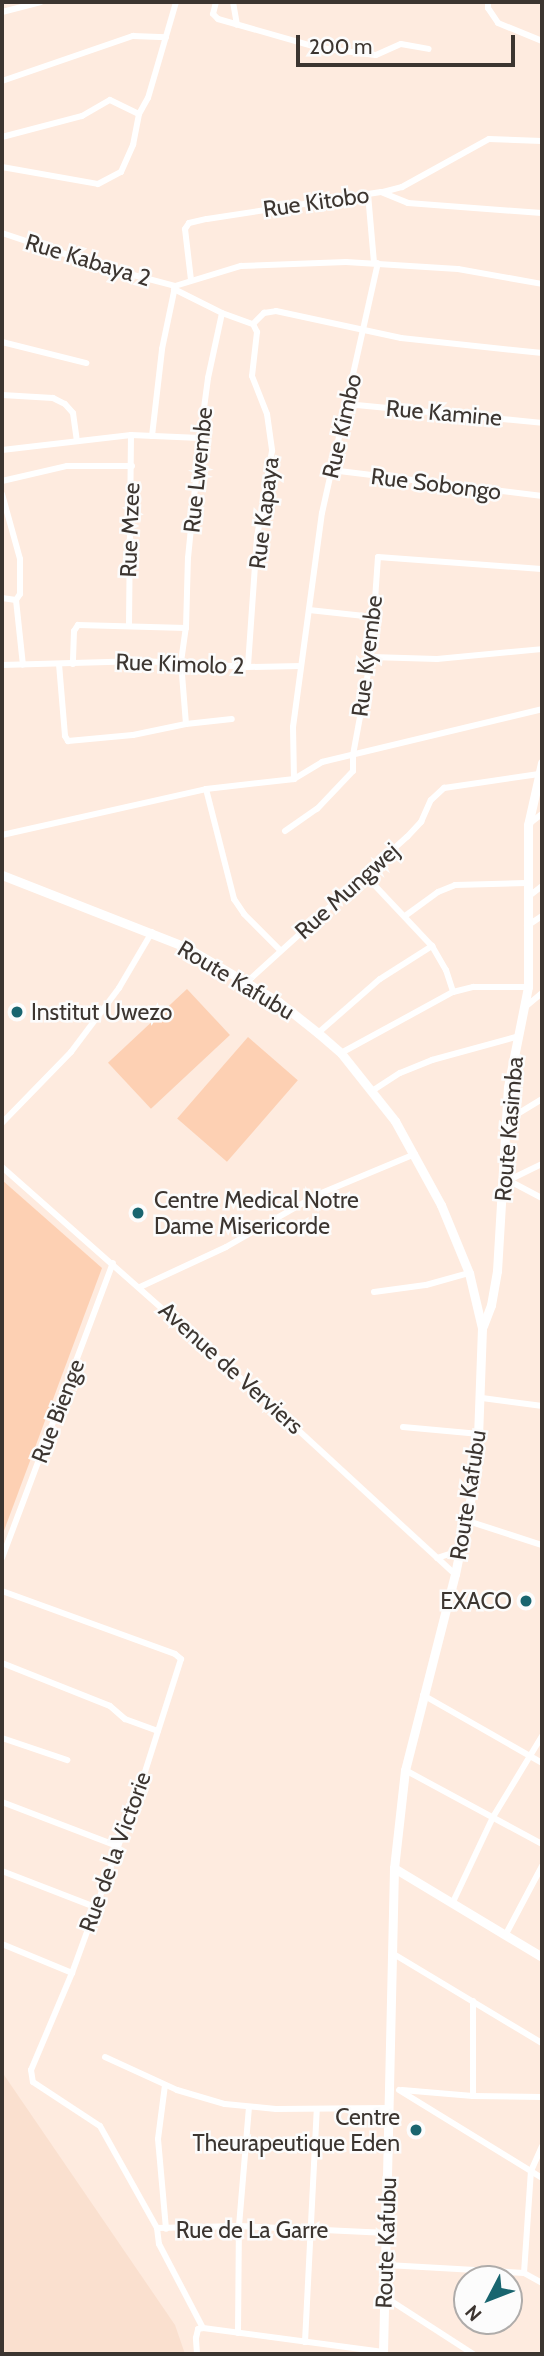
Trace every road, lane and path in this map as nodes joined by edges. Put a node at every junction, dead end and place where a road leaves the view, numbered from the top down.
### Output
1 (41, 2) edge
2 (176, 2) edge
3 (216, 2) edge
4 (233, 2) edge
5 (488, 2) edge
6 (2, 12) edge
7 (237, 25) junction
8 (166, 37) junction
9 (542, 41) edge
10 (429, 49) dead end
11 (2, 80) edge
12 (139, 114) junction
13 (2, 137) edge
14 (542, 141) edge
15 (2, 167) edge
16 (381, 192) junction
17 (368, 194) junction
18 (542, 213) edge
19 (2, 233) edge
20 (376, 263) junction
21 (191, 280) junction
22 (542, 284) edge
23 (175, 287) junction
24 (222, 313) junction
25 (253, 324) junction
26 (365, 332) junction
27 (2, 342) edge
28 (542, 353) edge
29 (86, 363) dead end
30 (2, 395) edge
31 (346, 404) junction
32 (542, 423) edge
33 (131, 435) junction
34 (152, 436) junction
35 (200, 438) junction
36 (77, 441) junction
37 (2, 450) edge
38 (132, 467) junction
39 (331, 470) junction
40 (2, 481) edge
41 (2, 494) edge
42 (542, 496) edge
43 (542, 569) edge
44 (2, 598) edge
45 (16, 600) junction
46 (309, 610) junction
47 (374, 617) junction
48 (129, 625) junction
49 (186, 628) junction
50 (542, 649) edge
51 (371, 657) junction
52 (181, 662) junction
53 (59, 664) junction
54 (73, 664) junction
55 (2, 665) edge
56 (23, 665) junction
57 (301, 666) junction
58 (248, 667) junction
59 (542, 709) edge
60 (232, 719) dead end
61 (186, 724) junction
62 (353, 755) junction
63 (542, 763) edge
64 (538, 774) junction
65 (293, 779) junction
66 (206, 789) junction
67 (542, 814) edge
68 (528, 825) junction
69 (285, 831) dead end
70 (2, 835) edge
71 (2, 875) edge
72 (365, 875) junction
73 (526, 883) junction
74 (542, 887) edge
75 (526, 898) junction
76 (405, 916) junction
77 (542, 916) edge
78 (527, 926) junction
79 (152, 932) junction
80 (432, 946) junction
81 (280, 950) junction
82 (248, 981) junction
83 (528, 987) junction
84 (453, 992) junction
85 (542, 993) edge
86 (524, 1008) junction
87 (318, 1033) junction
88 (519, 1036) junction
89 (341, 1053) junction
90 (372, 1091) junction
91 (542, 1099) edge
92 (506, 1121) junction
93 (2, 1123) edge
94 (415, 1154) junction
95 (542, 1164) edge
96 (2, 1167) edge
97 (508, 1179) junction
98 (542, 1198) edge
99 (113, 1263) junction
100 (468, 1273) junction
101 (140, 1287) junction
102 (374, 1292) dead end
103 (482, 1328) junction
104 (482, 1398) junction
105 (542, 1406) edge
106 (403, 1427) dead end
107 (480, 1434) junction
108 (465, 1520) junction
109 (542, 1545) edge
110 (459, 1551) junction
111 (2, 1558) edge
112 (437, 1558) junction
113 (455, 1574) junction
114 (2, 1591) edge
115 (2, 1663) edge
116 (424, 1695) junction
117 (158, 1731) junction
118 (542, 1735) edge
119 (2, 1738) edge
120 (531, 1756) junction
121 (67, 1759) dead end
122 (542, 1763) edge
123 (405, 1770) junction
124 (2, 1802) edge
125 (494, 1817) junction
126 (542, 1844) edge
127 (117, 1846) junction
128 (542, 1866) edge
129 (394, 1868) junction
130 (2, 1871) edge
131 (453, 1902) junction
132 (95, 1907) junction
133 (506, 1934) junction
134 (2, 1944) edge
135 (392, 1953) junction
136 (542, 1957) edge
137 (72, 1973) junction
138 (473, 2001) junction
139 (542, 2043) edge
140 (105, 2057) dead end
141 (31, 2073) joint
142 (165, 2085) junction
143 (394, 2089) junction
144 (473, 2096) junction
145 (542, 2097) edge
146 (249, 2107) junction
147 (389, 2108) junction
148 (317, 2109) junction
149 (542, 2146) edge
150 (531, 2171) junction
151 (542, 2178) edge
152 (239, 2226) junction
153 (157, 2228) junction
154 (166, 2229) junction
155 (310, 2229) junction
156 (388, 2233) junction
157 (387, 2264) junction
158 (524, 2273) junction
159 (542, 2283) edge
160 (385, 2297) junction
161 (202, 2328) junction
162 (238, 2333) junction
163 (304, 2342) junction
164 (383, 2353) edge
165 (197, 2354) edge
166 (473, 2354) edge

1 - 6 street
2 - 8 street
3 - 7 street
4 - 7 street
5 - 9 street
7 - 10 street
8 - 11 street
8 - 12 street
12 - 13 street
12 - 15 street
14 - 16 street
16 - 17 street, Rue Kitobo
16 - 18 street, Rue Kitobo
17 - 20 street, Rue Kimbo
17 - 21 street, Rue Kitobo
19 - 23 street, Rue Kabaya 2
20 - 21 street
20 - 22 street
20 - 26 street, Rue Kimbo
21 - 23 street
23 - 24 street
23 - 34 street
24 - 25 street
24 - 35 street, Rue Lwembe
25 - 26 street
25 - 58 street, Rue Kapaya
26 - 28 street
26 - 31 street, Rue Kimbo
27 - 29 street
30 - 36 street
31 - 32 street, Rue Kamine
31 - 39 street, Rue Kimbo
33 - 34 street
33 - 36 street
33 - 38 street, Rue Mzee
34 - 35 street
35 - 49 street, Rue Lwembe
36 - 37 street
38 - 40 street
38 - 48 street, Rue Mzee
39 - 42 street, Rue Sobongo
39 - 46 street, Rue Kimbo
41 - 45 street
43 - 47 street, Rue Kyembe
44 - 45 street
45 - 56 street
46 - 47 street
46 - 57 street, Rue Kimbo
47 - 51 street, Rue Kyembe
48 - 49 street
48 - 54 street
49 - 52 street, Rue Lwembe
50 - 51 street
51 - 62 street, Rue Kyembe
52 - 54 street, Rue Kimolo 2
52 - 58 street, Rue Kimolo 2
52 - 61 street, Rue Lwembe
53 - 54 street, Rue Kimolo 2
53 - 56 street, Rue Kimolo 2
53 - 61 street
55 - 56 street, Rue Kimolo 2
57 - 58 street, Rue Kimolo 2
57 - 65 street, Rue Kimbo
59 - 62 street
60 - 61 street
62 - 65 street
62 - 69 street, Rue Kyembe
63 - 64 main road, Route Kasimba
64 - 68 main road, Route Kasimba
64 - 72 street, Rue Mungwej
65 - 66 street
66 - 70 street
66 - 81 street
67 - 68 street
68 - 73 main road, Route Kasimba
71 - 79 main road, Route Kafubu
72 - 76 street
72 - 81 street, Rue Mungwej
73 - 75 main road, Route Kasimba
73 - 76 street
74 - 75 street
75 - 78 main road, Route Kasimba
76 - 80 street
77 - 78 street
78 - 83 main road, Route Kasimba
79 - 82 main road, Route Kafubu
79 - 93 street
80 - 84 street
80 - 87 street
81 - 82 street, Rue Mungwej
82 - 87 main road, Route Kafubu
83 - 84 street
83 - 86 main road, Route Kasimba
84 - 89 street
85 - 86 street
86 - 88 main road, Route Kasimba
87 - 89 main road, Route Kafubu
88 - 90 street
88 - 92 main road, Route Kasimba
89 - 90 main road, Route Kafubu
90 - 94 main road, Route Kafubu
91 - 92 street
92 - 97 main road, Route Kasimba
94 - 100 main road, Route Kafubu
94 - 101 street
95 - 97 street
96 - 99 street, Avenue de Verviers
97 - 98 street
97 - 103 main road, Route Kasimba
99 - 101 street, Avenue de Verviers
99 - 111 street, Rue Bienge
100 - 102 street
100 - 103 main road, Route Kafubu
101 - 112 street, Avenue de Verviers
103 - 104 main road, Route Kafubu
104 - 105 street
104 - 107 main road, Route Kafubu
106 - 107 street
107 - 108 main road, Route Kafubu
108 - 109 street
108 - 110 main road, Route Kafubu
110 - 112 street
110 - 113 main road, Route Kafubu
112 - 113 street, Avenue de Verviers
113 - 116 main road, Route Kafubu
114 - 117 street, Rue de la Victorie
115 - 117 street
116 - 120 street
116 - 123 main road, Route Kafubu
117 - 127 street, Rue de la Victorie
118 - 120 street
119 - 121 street
120 - 122 street
120 - 125 street
123 - 125 street
123 - 129 main road, Route Kafubu
124 - 127 street
125 - 126 street
125 - 131 street
127 - 132 street, Rue de la Victorie
128 - 133 street
129 - 131 main road
129 - 135 main road, Route Kafubu
130 - 132 street
131 - 133 main road
132 - 137 street, Rue de la Victorie
133 - 136 main road
134 - 137 street
135 - 138 street
135 - 143 main road, Route Kafubu
137 - 141 street, Rue de la Victorie
138 - 139 street
138 - 144 street
140 - 142 street
141 - 153 street, Rue de La Garre
142 - 146 street
142 - 154 street
143 - 144 street
143 - 147 main road, Route Kafubu
143 - 150 street
144 - 145 street
146 - 148 street
146 - 152 street
147 - 148 street
147 - 156 main road, Route Kafubu
148 - 155 street
149 - 150 street
150 - 151 street
150 - 158 street
152 - 154 street, Rue de La Garre
152 - 155 street, Rue de La Garre
152 - 162 street
153 - 154 street, Rue de La Garre
153 - 161 street
155 - 156 street, Rue de La Garre
155 - 163 street
156 - 157 main road, Route Kafubu
157 - 158 street
157 - 160 main road, Route Kafubu
158 - 159 street
160 - 164 main road, Route Kafubu
160 - 166 street
161 - 162 street
161 - 165 street
162 - 163 street
163 - 164 street

